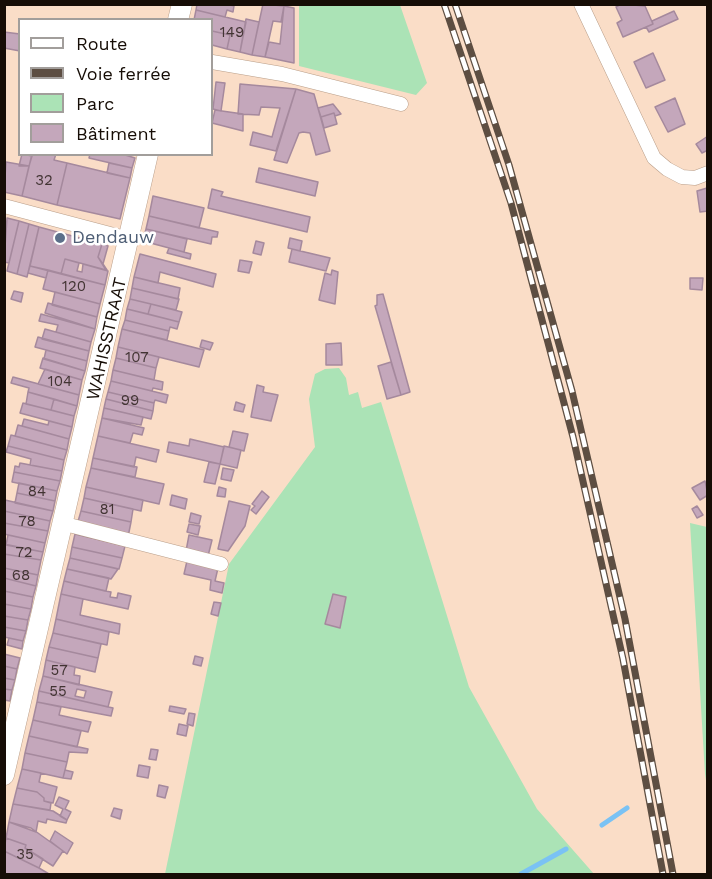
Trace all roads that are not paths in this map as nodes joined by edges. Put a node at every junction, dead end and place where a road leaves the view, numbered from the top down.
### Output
1 (581, 4) edge
2 (213, 62) edge
3 (401, 104) dead end
4 (148, 156) edge
5 (708, 173) edge
6 (4, 206) edge
7 (129, 239) junction
8 (65, 524) junction
9 (221, 564) dead end
10 (4, 775) edge

1 - 5 street
2 - 3 street
4 - 7 street, WAHISSTRAAT
6 - 7 street
7 - 8 street, WAHISSTRAAT
8 - 9 street
8 - 10 street, WAHISSTRAAT

